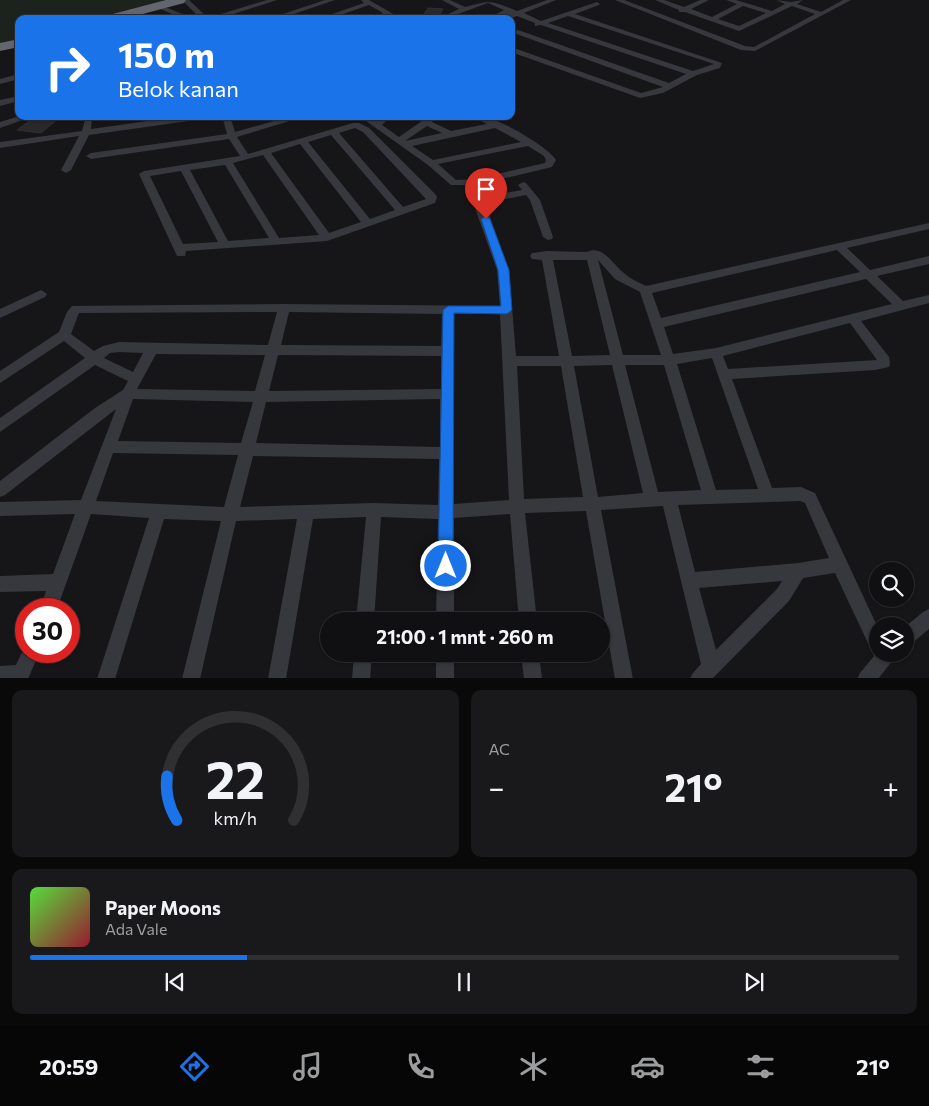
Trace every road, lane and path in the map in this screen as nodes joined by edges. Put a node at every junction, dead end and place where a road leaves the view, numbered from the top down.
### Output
1 (180, 0) edge
2 (185, 0) edge
3 (332, 0) edge
4 (445, 0) edge
5 (553, 0) edge
6 (618, 0) edge
7 (658, 0) edge
8 (706, 0) edge
9 (729, 0) edge
10 (779, 0) edge
11 (800, 0) edge
12 (848, 0) edge
13 (487, 1) edge
14 (367, 2) edge
15 (162, 3) edge
16 (597, 4) dead end
17 (743, 4) junction
18 (792, 4) junction
19 (281, 5) edge
20 (464, 9) junction
21 (684, 10) junction
22 (512, 13) junction
23 (388, 14) joint
24 (568, 14) junction
25 (772, 14) junction
26 (821, 14) junction
27 (114, 15) edge
28 (122, 15) edge
29 (183, 15) edge
30 (201, 15) edge
31 (230, 15) edge
32 (298, 15) edge
33 (331, 15) edge
34 (385, 15) edge
35 (450, 15) edge
36 (505, 15) edge
37 (509, 15) edge
38 (665, 18) junction
39 (711, 20) junction
40 (541, 23) junction
41 (532, 26) dead end
42 (524, 29) dead end
43 (515, 32) edge
44 (620, 32) junction
45 (515, 34) edge
46 (15, 40) edge
47 (598, 42) junction
48 (0, 43) edge
49 (15, 44) edge
50 (0, 47) edge
51 (515, 50) edge
52 (568, 60) junction
53 (693, 74) junction
54 (15, 77) edge
55 (0, 82) edge
56 (669, 86) junction
57 (15, 99) edge
58 (0, 103) edge
59 (17, 120) edge
60 (89, 120) edge
61 (175, 120) edge
62 (227, 120) edge
63 (288, 120) edge
64 (369, 120) edge
65 (382, 120) edge
66 (429, 120) edge
67 (431, 120) edge
68 (484, 120) edge
69 (0, 125) edge
70 (376, 125) junction
71 (496, 125) junction
72 (333, 132) junction
73 (85, 133) junction
74 (450, 134) junction
75 (232, 136) junction
76 (302, 141) junction
77 (402, 143) junction
78 (530, 143) junction
79 (0, 145) edge
80 (265, 152) junction
81 (91, 156) dead end
82 (245, 157) junction
83 (227, 161) junction
84 (431, 163) junction
85 (184, 168) junction
86 (66, 170) dead end
87 (401, 211) junction
88 (367, 223) junction
89 (929, 226) edge
90 (327, 238) junction
91 (548, 238) dead end
92 (276, 241) junction
93 (224, 245) junction
94 (839, 246) junction
95 (590, 254) junction
96 (929, 260) edge
97 (869, 274) junction
98 (645, 290) junction
99 (41, 294) dead end
100 (929, 299) edge
101 (901, 306) junction
102 (284, 308) junction
103 (448, 310) junction
104 (507, 310) junction
105 (0, 314) edge
106 (853, 318) junction
107 (656, 324) junction
108 (64, 335) junction
109 (152, 349) junction
110 (272, 350) junction
111 (448, 351) junction
112 (716, 354) junction
113 (95, 358) junction
114 (669, 360) junction
115 (510, 361) junction
116 (567, 362) junction
117 (617, 362) junction
118 (724, 374) junction
119 (0, 378) edge
120 (134, 379) junction
121 (128, 394) junction
122 (448, 394) junction
123 (262, 397) junction
124 (0, 426) edge
125 (108, 447) junction
126 (248, 449) junction
127 (447, 453) junction
128 (0, 490) edge
129 (767, 494) junction
130 (710, 496) junction
131 (660, 499) junction
132 (593, 504) junction
133 (517, 506) junction
134 (87, 507) junction
135 (0, 509) edge
136 (374, 510) junction
137 (159, 512) junction
138 (306, 512) junction
139 (446, 512) junction
140 (230, 514) junction
141 (839, 564) junction
142 (798, 571) junction
143 (689, 581) junction
144 (59, 582) junction
145 (0, 584) edge
146 (52, 598) edge
147 (366, 612) edge
148 (445, 612) edge
149 (527, 612) edge
150 (929, 618) edge
151 (869, 628) edge
152 (914, 630) edge
153 (362, 662) edge
154 (445, 662) edge
155 (531, 662) edge
156 (876, 662) edge
157 (26, 663) edge
158 (706, 672) edge
159 (0, 675) edge
160 (20, 676) edge
161 (106, 678) edge
162 (191, 678) edge
163 (276, 678) edge
164 (361, 678) edge
165 (445, 678) edge
166 (533, 678) edge
167 (624, 678) edge
168 (866, 678) edge

1 - 15 highway
2 - 30 street
3 - 19 street
4 - 20 street
5 - 22 street
6 - 38 street
7 - 21 street
8 - 21 street
9 - 17 street
10 - 18 street
11 - 18 street
12 - 26 street
13 - 20 street
13 - 22 street
14 - 23 street
14 - 33 street
15 - 27 highway
15 - 28 highway
15 - 29 street
16 - 24 street
17 - 25 street
17 - 39 street
18 - 25 street
18 - 26 street
19 - 31 street
19 - 32 street
20 - 35 street
21 - 38 street
21 - 39 street
22 - 36 street
22 - 37 street
22 - 40 street
23 - 34 street
24 - 40 street
24 - 44 street
25 - 39 street
26 - 38 street
40 - 41 street
40 - 47 street
42 - 43 street
44 - 47 street
44 - 53 street
45 - 52 street
46 - 48 highway
47 - 52 street
47 - 53 street
49 - 50 highway
51 - 52 street
52 - 56 street
52 - 56 street
53 - 56 street
54 - 55 street
57 - 58 street
59 - 69 street
60 - 73 street
61 - 73 street
62 - 75 street
63 - 75 street
64 - 70 street
65 - 70 street
66 - 77 street
67 - 74 street
68 - 71 street
70 - 77 street
71 - 74 street
71 - 78 street
72 - 76 street
72 - 87 street
72 - 87 street
73 - 79 street
73 - 86 street
74 - 77 street
75 - 81 street
75 - 82 street
76 - 80 street
76 - 88 street
77 - 84 street
78 - 84 street
78 - 84 street
80 - 82 street
80 - 90 street
82 - 83 street
83 - 85 street
83 - 92 street
85 - 93 street
85 - 93 street
87 - 88 street
88 - 90 street
89 - 94 street
90 - 92 street
91 - 104 street
92 - 93 street
94 - 97 street
94 - 98 street
95 - 98 street
95 - 116 street
95 - 117 street
96 - 97 street
97 - 101 street
97 - 107 street
98 - 107 street
99 - 105 street
100 - 101 street
101 - 106 street
102 - 103 street
102 - 108 street
102 - 110 street
103 - 104 street
103 - 111 street
104 - 115 street
106 - 112 street
106 - 118 street
107 - 114 street
108 - 113 street
108 - 119 street
109 - 110 street
109 - 113 street
109 - 120 street
110 - 111 street
110 - 123 street
111 - 122 street
112 - 114 street
112 - 118 street
113 - 120 street
113 - 124 street
114 - 117 street
114 - 130 street
115 - 116 street
115 - 133 street
116 - 117 street
116 - 132 street
117 - 131 street
118 - 129 street
120 - 121 street
121 - 123 street
121 - 125 street
121 - 128 street
122 - 123 street
122 - 127 street
123 - 126 street
125 - 126 street
125 - 134 street
126 - 127 street
126 - 140 street
127 - 139 street
129 - 130 street
129 - 141 street
130 - 131 street
131 - 132 street
131 - 143 street
132 - 133 street
132 - 167 street
133 - 139 street
133 - 149 street
134 - 135 street
134 - 137 street
134 - 144 street
136 - 138 street
136 - 139 street
136 - 147 street
137 - 140 street
137 - 161 street
138 - 140 street
138 - 163 street
139 - 148 street
140 - 162 street
141 - 142 street
141 - 151 street
142 - 143 street
142 - 158 street
143 - 158 street
144 - 145 street
144 - 146 street
150 - 152 street
153 - 164 street
154 - 165 street
155 - 166 street
156 - 168 street
157 - 160 street
159 - 160 street

